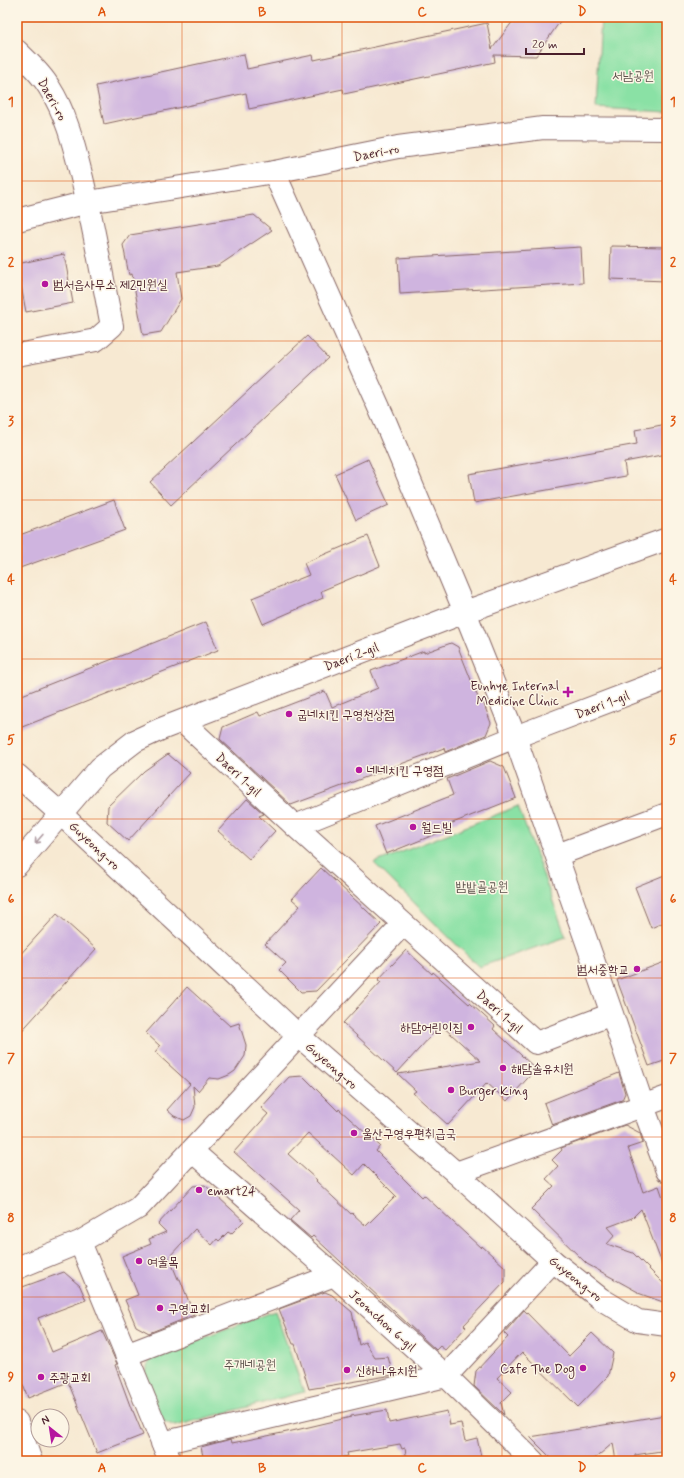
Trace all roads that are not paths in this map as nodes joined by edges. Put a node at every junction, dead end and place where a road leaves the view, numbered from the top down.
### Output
1 (17, 51) edge
2 (667, 129) edge
3 (274, 172) junction
4 (88, 202) junction
5 (17, 220) edge
6 (17, 355) edge
7 (667, 538) edge
8 (465, 612) junction
9 (667, 679) edge
10 (183, 722) junction
11 (515, 737) junction
12 (17, 775) edge
13 (61, 814) junction
14 (667, 814) edge
15 (295, 826) junction
16 (556, 855) junction
17 (17, 864) edge
18 (403, 924) junction
19 (612, 1014) junction
20 (299, 1036) junction
21 (667, 1097) edge
22 (643, 1106) junction
23 (192, 1151) junction
24 (667, 1171) edge
25 (456, 1173) junction
26 (80, 1242) junction
27 (553, 1261) junction
28 (17, 1268) edge
29 (334, 1274) junction
30 (667, 1325) edge
31 (126, 1355) junction
32 (446, 1376) junction
33 (17, 1422) edge
34 (166, 1452) edge
35 (31, 1461) edge
36 (533, 1461) edge

1 - 4 street, Daeri-ro
2 - 3 street, Daeri-ro
3 - 4 street, Daeri-ro
3 - 8 street
4 - 5 street, Daeri-ro
4 - 6 street
7 - 8 street, Daeri 2-gil
8 - 10 street, Daeri 2-gil
8 - 11 street
9 - 11 street, Daeri 1-gil
10 - 13 street, Daeri 2-gil
10 - 15 street, Daeri 1-gil
11 - 15 street, Daeri 1-gil
11 - 16 street
12 - 13 street, Guyeong-ro
13 -> 17 street, Daeri 2-gil
13 - 20 street, Guyeong-ro
14 - 16 street
15 - 18 street, Daeri 1-gil
16 - 19 street
18 - 19 street, Daeri 1-gil
18 - 20 street
19 - 22 street
20 - 23 street
20 - 25 street, Guyeong-ro
21 - 22 street
22 - 24 street
22 - 25 street
23 - 26 street
23 - 29 street, Jeomchon 6-gil
25 - 27 street, Guyeong-ro
26 - 28 street
26 - 31 street
27 - 30 street, Guyeong-ro
27 - 32 street
29 - 31 street
29 - 32 street, Jeomchon 6-gil
31 - 34 street
32 - 34 street
32 - 36 street, Jeomchon 6-gil
33 - 35 street

